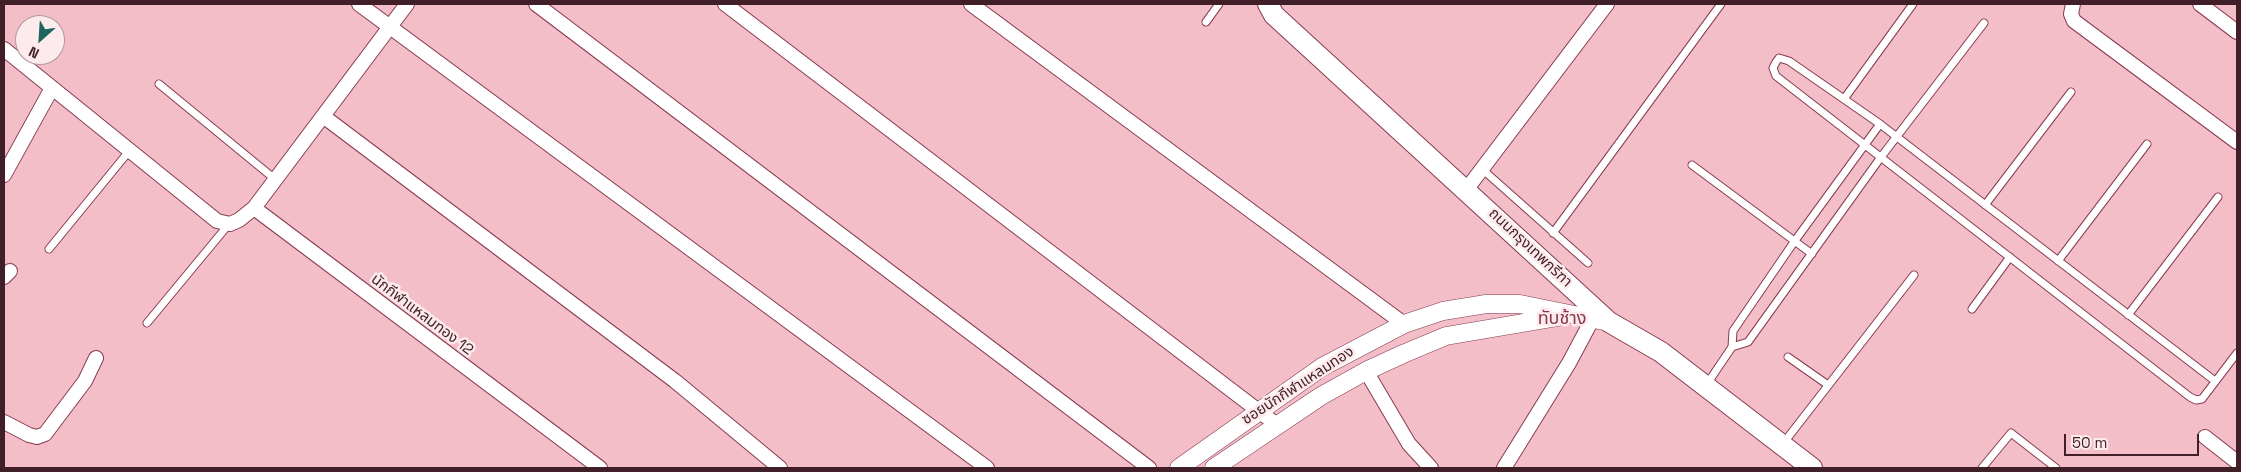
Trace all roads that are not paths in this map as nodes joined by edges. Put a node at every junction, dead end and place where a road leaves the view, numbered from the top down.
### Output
1 (359, 4) edge
2 (407, 4) edge
3 (536, 4) edge
4 (725, 4) edge
5 (971, 4) edge
6 (1219, 4) edge
7 (1268, 4) edge
8 (1607, 4) edge
9 (1721, 4) edge
10 (1913, 4) edge
11 (2073, 4) edge
12 (2200, 4) edge
13 (1206, 22) dead end
14 (1984, 23) dead end
15 (389, 26) junction
16 (2237, 32) edge
17 (4, 49) edge
18 (159, 84) dead end
19 (52, 88) junction
20 (2071, 92) dead end
21 (1844, 99) junction
22 (323, 116) junction
23 (1880, 124) junction
24 (1896, 137) junction
25 (2237, 142) edge
26 (2147, 144) dead end
27 (1866, 145) junction
28 (130, 150) junction
29 (1881, 157) junction
30 (1692, 165) dead end
31 (1482, 169) junction
32 (4, 176) edge
33 (276, 180) junction
34 (1466, 190) junction
35 (2218, 197) dead end
36 (1985, 205) junction
37 (254, 208) junction
38 (230, 224) junction
39 (1553, 233) junction
40 (1794, 242) junction
41 (49, 249) dead end
42 (1812, 254) junction
43 (2010, 257) junction
44 (2058, 261) junction
45 (1588, 263) dead end
46 (1914, 275) dead end
47 (1972, 309) dead end
48 (1572, 315) junction
49 (2128, 315) junction
50 (1601, 320) junction
51 (147, 323) dead end
52 (1404, 324) junction
53 (1732, 347) junction
54 (2237, 353) edge
55 (96, 358) dead end
56 (1788, 358) dead end
57 (1366, 371) junction
58 (2215, 381) junction
59 (1828, 385) junction
60 (1706, 386) junction
61 (1259, 410) junction
62 (4, 422) edge
63 (1277, 425) junction
64 (2205, 437) dead end
65 (1782, 445) junction
66 (2237, 462) edge
67 (1807, 467) edge
68 (600, 468) edge
69 (780, 468) edge
70 (987, 468) edge
71 (1149, 468) edge
72 (1179, 468) edge
73 (1214, 468) edge
74 (1431, 468) edge
75 (1504, 468) edge
76 (1982, 468) edge
77 (2056, 468) edge

1 - 15 street
2 - 15 street
3 - 71 street
4 - 61 street
5 - 52 street
6 - 13 lane
7 - 34 main road, ถนนกรุงเทพกรีฑา
8 - 31 street
9 - 39 lane
10 - 21 lane
11 - 25 street
12 - 16 street
14 - 24 lane
15 - 22 street
15 - 70 street
17 - 19 street
18 - 33 lane
19 - 28 street
19 - 32 street
20 - 36 lane
21 - 23 lane
21 - 27 lane
22 - 33 street
22 - 69 street
23 - 24 lane
23 - 27 lane
24 - 29 lane
24 - 36 lane
26 - 44 lane
27 - 29 lane
27 - 40 lane
28 - 38 street
28 - 41 lane
29 - 42 lane
29 - 43 lane
30 - 40 lane
31 - 34 street
31 - 39 lane
33 - 37 street
34 - 50 main road, ถนนกรุงเทพกรีฑา
35 - 49 lane
36 - 44 lane
37 - 38 street
37 - 68 street, นักกีฬาแหลมทอง 12
38 - 51 lane
39 - 45 lane
40 - 42 lane
40 - 53 lane
42 - 53 lane
43 - 47 lane
43 - 58 lane
44 - 49 lane
46 - 59 lane
48 - 50 street, ซอยนักกีฬาแหลมทอง
48 - 52 street, ซอยนักกีฬาแหลมทอง
48 - 57 street, ซอยนักกีฬาแหลมทอง
49 - 58 lane
50 - 60 main road, ถนนกรุงเทพกรีฑา
50 - 75 street
52 - 61 street, ซอยนักกีฬาแหลมทอง
53 - 60 lane
54 - 58 lane
55 - 62 street
56 - 59 lane
57 - 63 street, ซอยนักกีฬาแหลมทอง
57 - 74 street
59 - 65 lane
60 - 65 main road, ถนนกรุงเทพกรีฑา
61 - 63 street
61 - 72 street, ซอยนักกีฬาแหลมทอง
63 - 73 street, ซอยนักกีฬาแหลมทอง
64 - 66 street
65 - 67 main road, ถนนกรุงเทพกรีฑา
76 - 77 lane

